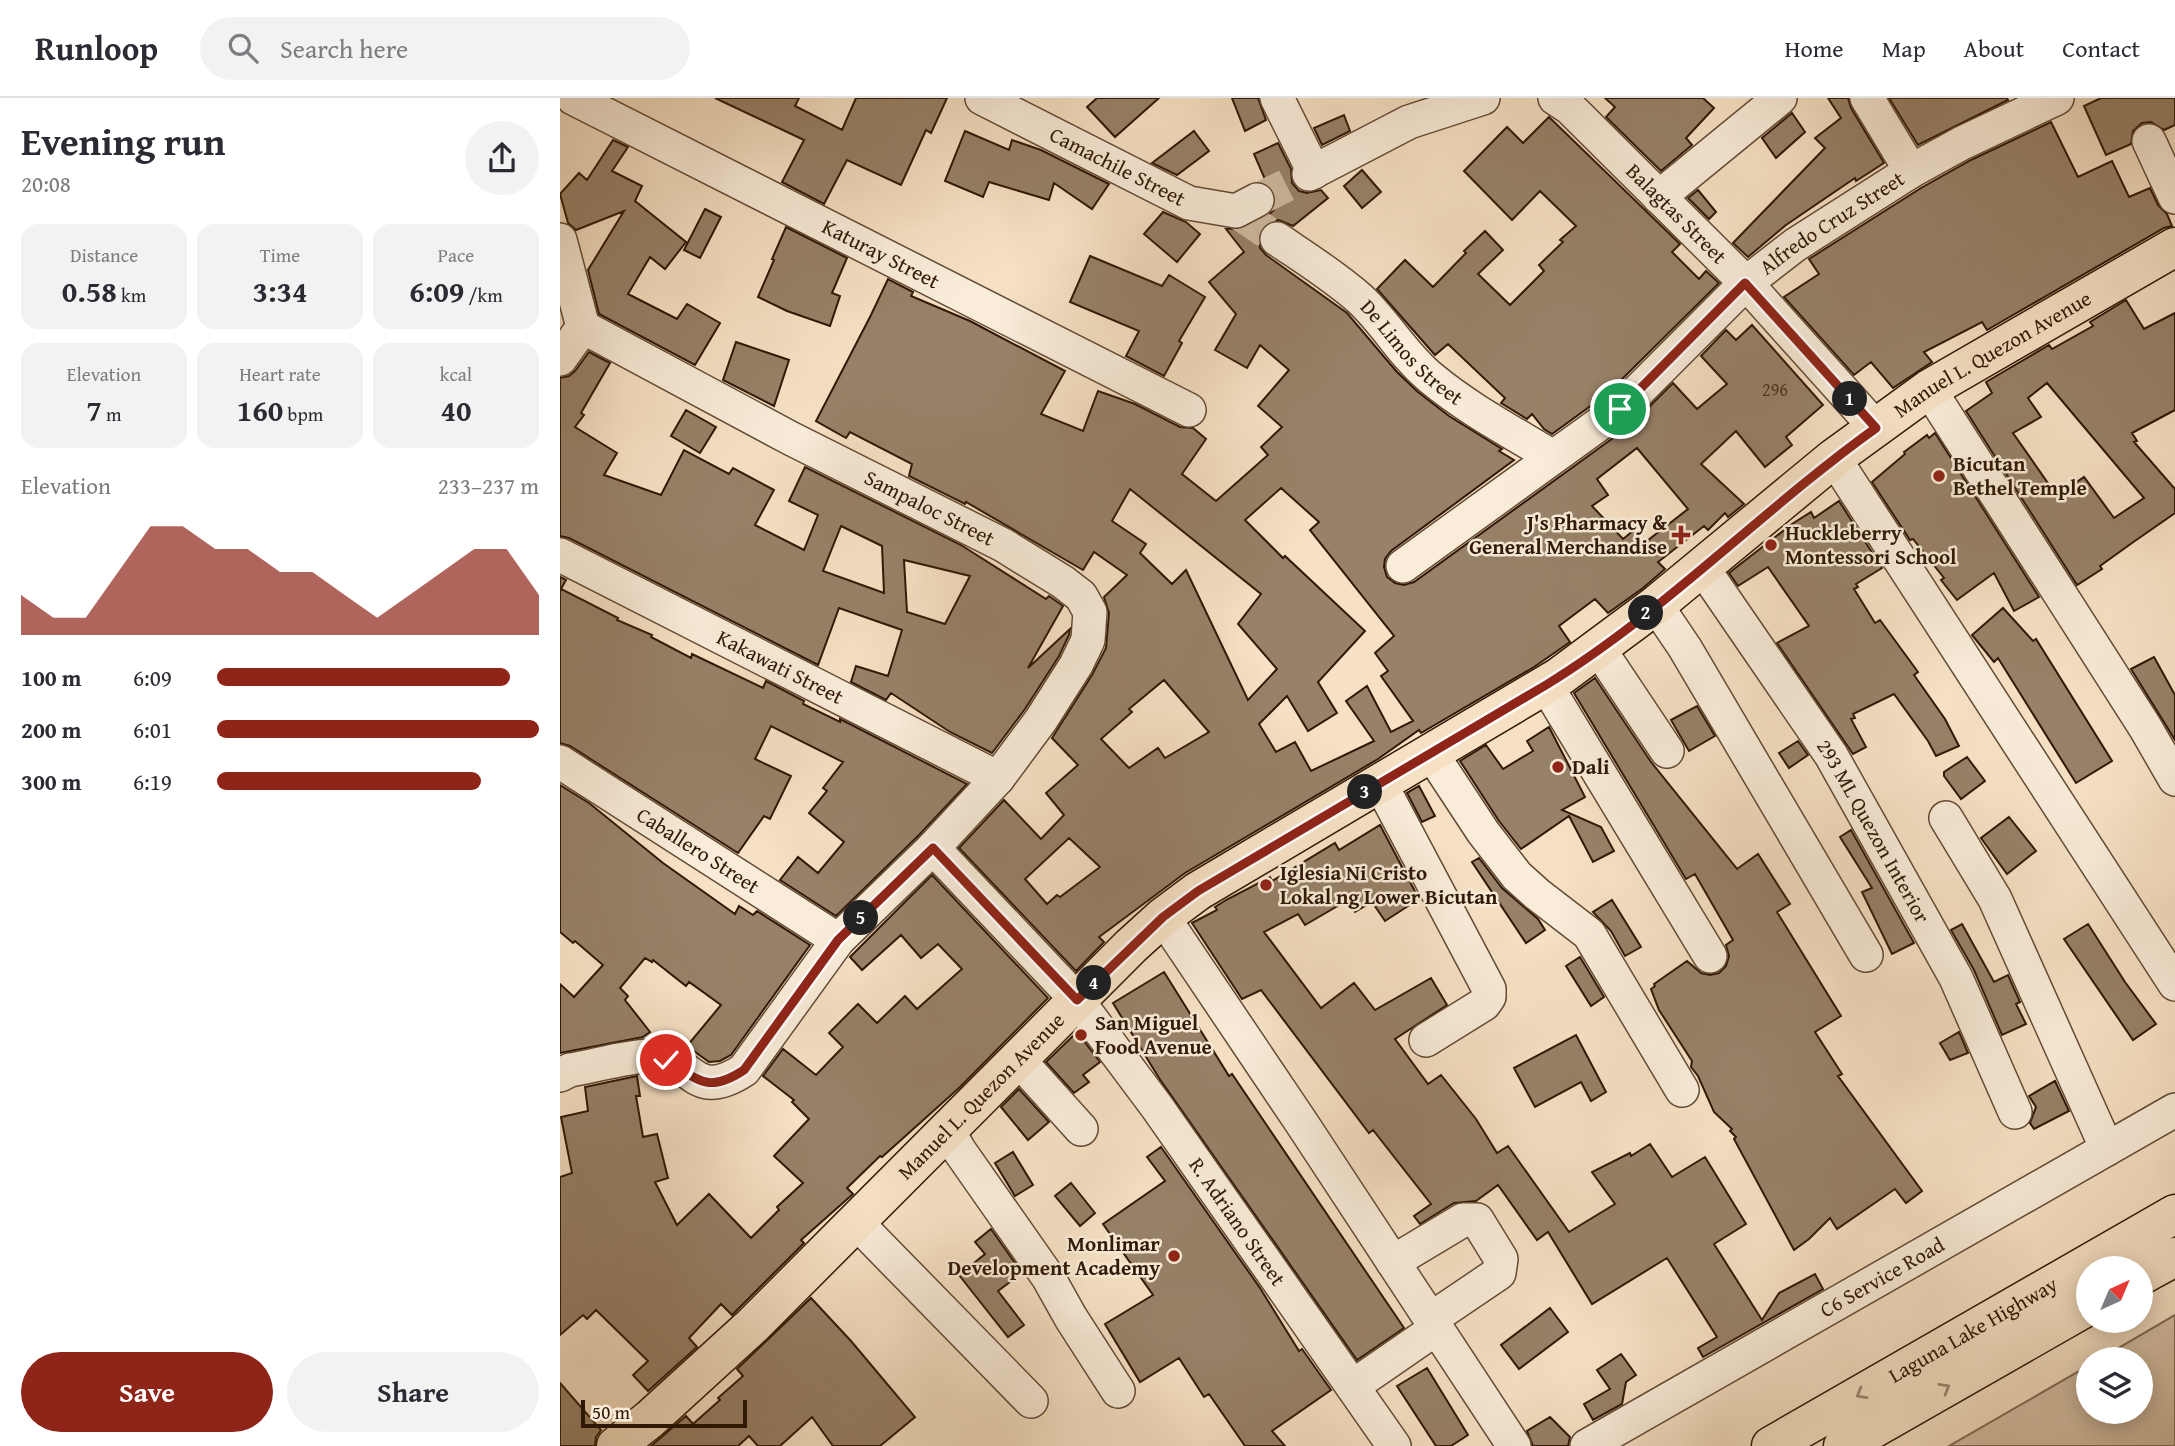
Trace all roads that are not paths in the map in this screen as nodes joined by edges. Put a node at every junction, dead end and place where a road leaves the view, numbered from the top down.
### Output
1 (573, 98) edge
2 (982, 98) edge
3 (1277, 98) edge
4 (1483, 98) edge
5 (1555, 98) edge
6 (1780, 98) edge
7 (1867, 98) edge
8 (2057, 98) edge
9 (2149, 141) dead end
10 (1911, 172) junction
11 (1659, 197) junction
12 (2175, 197) edge
13 (1245, 208) tunnel mouth
14 (1277, 239) tunnel mouth
15 (560, 240) edge
16 (2175, 247) edge
17 (1745, 283) junction
18 (583, 327) junction
19 (560, 359) edge
20 (1929, 389) junction
21 (1189, 410) dead end
22 (1876, 428) junction
23 (1553, 457) junction
24 (1834, 458) junction
25 (560, 555) edge
26 (1403, 566) dead end
27 (1703, 566) junction
28 (1656, 605) junction
29 (1599, 649) junction
30 (1546, 685) junction
31 (1667, 751) dead end
32 (1431, 753) junction
33 (560, 762) edge
34 (998, 778) junction
35 (2175, 779) edge
36 (1380, 783) junction
37 (1946, 818) dead end
38 (933, 848) junction
39 (1163, 917) junction
40 (838, 940) junction
41 (1710, 956) dead end
42 (1866, 956) dead end
43 (2175, 984) edge
44 (1077, 1000) junction
45 (1426, 1040) dead end
46 (1018, 1059) junction
47 (560, 1075) edge
48 (1682, 1090) dead end
49 (2175, 1110) edge
50 (2015, 1112) dead end
51 (947, 1129) junction
52 (1081, 1129) dead end
53 (2107, 1149) junction
54 (2175, 1214) edge
55 (856, 1222) junction
56 (2175, 1257) edge
57 (1393, 1262) junction
58 (2153, 1269) edge
59 (2076, 1313) edge
60 (1434, 1323) junction
61 (1353, 1386) junction
62 (1118, 1391) dead end
63 (1031, 1401) dead end
64 (616, 1446) edge
65 (1394, 1446) edge
66 (1514, 1446) edge
67 (1587, 1446) edge
68 (1770, 1446) edge
69 (1843, 1446) edge

1 - 21 street, Katuray Street
2 - 13 street, Camachile Street
3 - 4 street
5 - 11 street, Balagtas Street
6 - 11 street
7 - 10 street
8 - 10 street, Alfredo Cruz Street
9 - 12 street
10 - 17 street, Alfredo Cruz Street
11 - 17 street, Balagtas Street
14 - 23 street, De Limos Street
15 - 18 street
16 - 20 main road, Manuel L. Quezon Avenue
17 - 22 street, Balagtas Street
17 - 23 street, Alfredo Cruz Street
18 - 19 street
18 - 34 street, Sampaloc Street
20 - 22 main road, Manuel L. Quezon Avenue
20 - 35 street
22 - 24 main road, Manuel L. Quezon Avenue
23 - 26 street, Alfredo Cruz Street
24 - 27 main road, Manuel L. Quezon Avenue
24 - 43 street
25 - 34 street, Kakawati Street
27 - 28 main road, Manuel L. Quezon Avenue
27 - 50 street, 293 ML Quezon Interior
28 - 29 main road, Manuel L. Quezon Avenue
28 - 42 street
29 - 30 main road, Manuel L. Quezon Avenue
29 - 31 street
30 - 32 main road, Manuel L. Quezon Avenue
30 - 41 street
32 - 36 main road, Manuel L. Quezon Avenue
32 - 48 street
33 - 40 street, Caballero Street
34 - 38 street, Sampaloc Street
36 - 39 main road, Manuel L. Quezon Avenue
36 - 45 street
37 - 53 street
38 - 40 street, Sampaloc Street
38 - 44 street, R. Adriano Street
39 - 44 main road, Manuel L. Quezon Avenue
39 - 57 street
40 - 47 street, Sampaloc Street
44 - 46 main road, Manuel L. Quezon Avenue
44 - 61 street, R. Adriano Street
46 - 51 main road, Manuel L. Quezon Avenue
46 - 52 street
49 - 53 street, C6 Service Road
51 - 55 main road, Manuel L. Quezon Avenue
51 - 62 street
53 - 67 street, C6 Service Road
54 -> 68 main road, Laguna Lake Highway
55 - 63 street
55 - 64 main road, Manuel L. Quezon Avenue
56 - 58 main road
57 - 60 street
57 - 60 street
69 -> 59 main road, Laguna Lake Highway
60 - 61 street
60 - 66 street
61 - 65 street, R. Adriano Street

